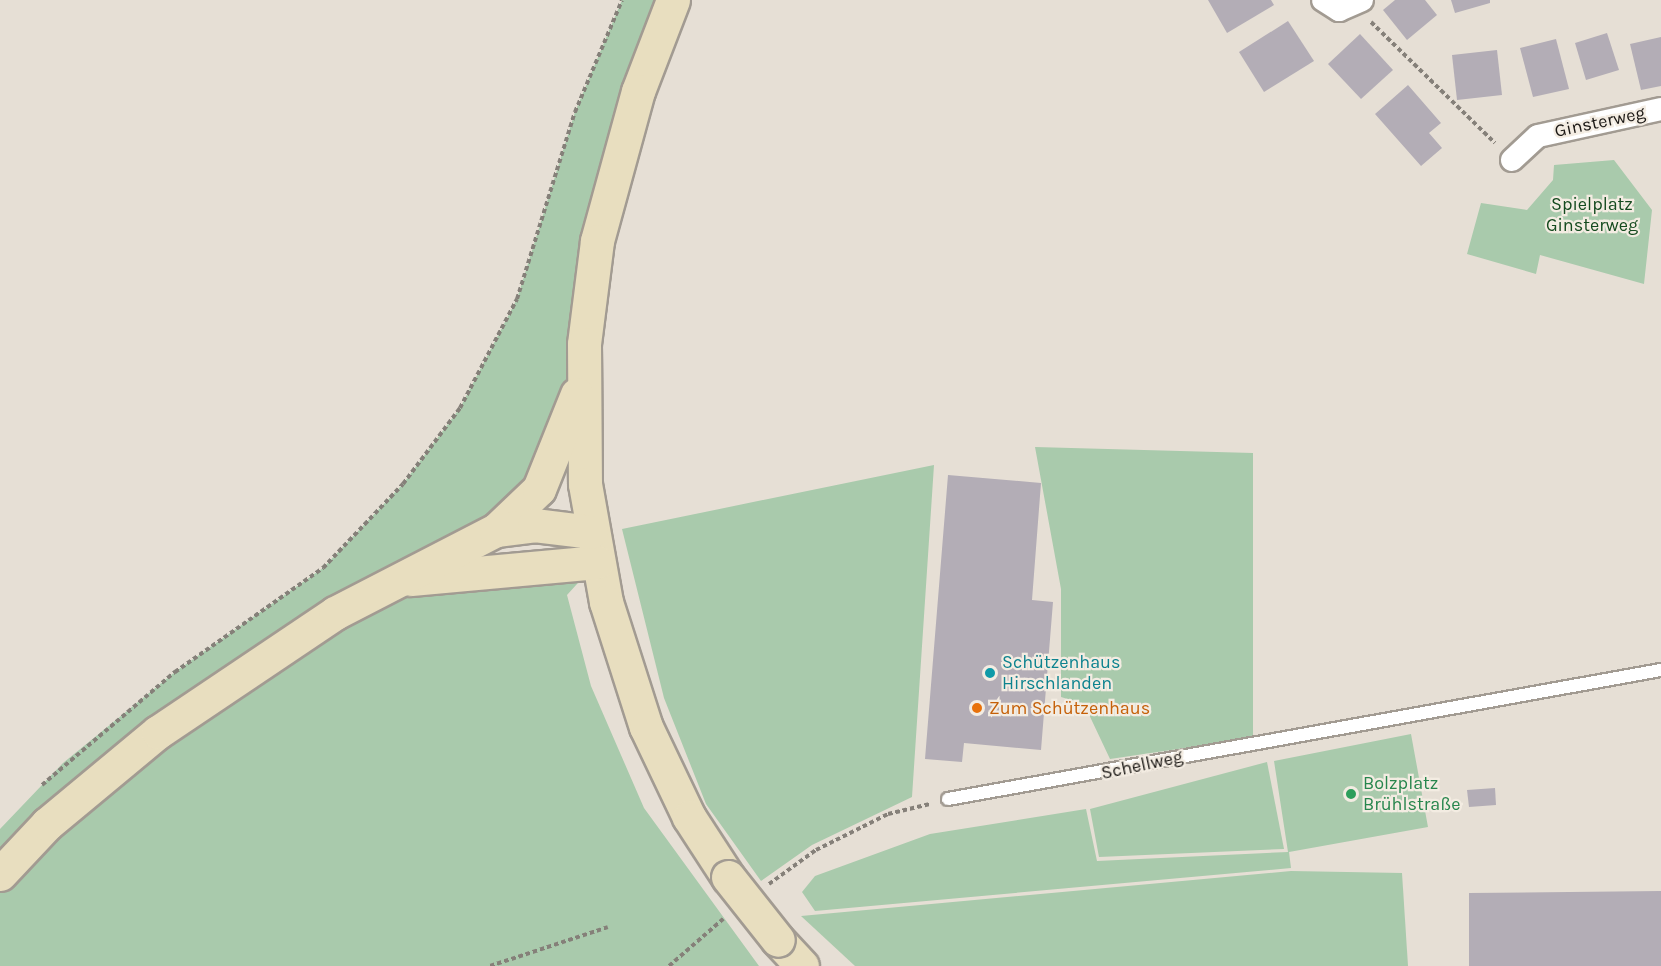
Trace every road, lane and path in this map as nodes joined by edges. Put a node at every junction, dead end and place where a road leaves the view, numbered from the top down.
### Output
1 (622, 0) edge
2 (674, 0) edge
3 (1323, 0) edge
4 (1359, 4) edge
5 (1661, 109) edge
6 (1512, 160) joint
7 (582, 381) junction
8 (496, 530) junction
9 (594, 547) junction
10 (404, 580) junction
11 (1661, 670) edge
12 (40, 788) dead end
13 (948, 799) joint
14 (0, 874) edge
15 (761, 890) dead end
16 (734, 911) dead end
17 (608, 927) dead end
18 (490, 966) edge
19 (669, 966) edge
20 (802, 966) edge

1 - 12 path
2 - 7 main road
3 - 4 street
4 - 6 path
5 - 6 street, Ginsterweg
7 - 8 main road
7 - 9 main road
8 - 9 main road
8 - 10 main road
9 - 10 main road
9 - 20 main road, bridge
10 - 14 main road
11 - 13 lane, Schellweg
13 - 15 path
16 - 19 path
17 - 18 path

